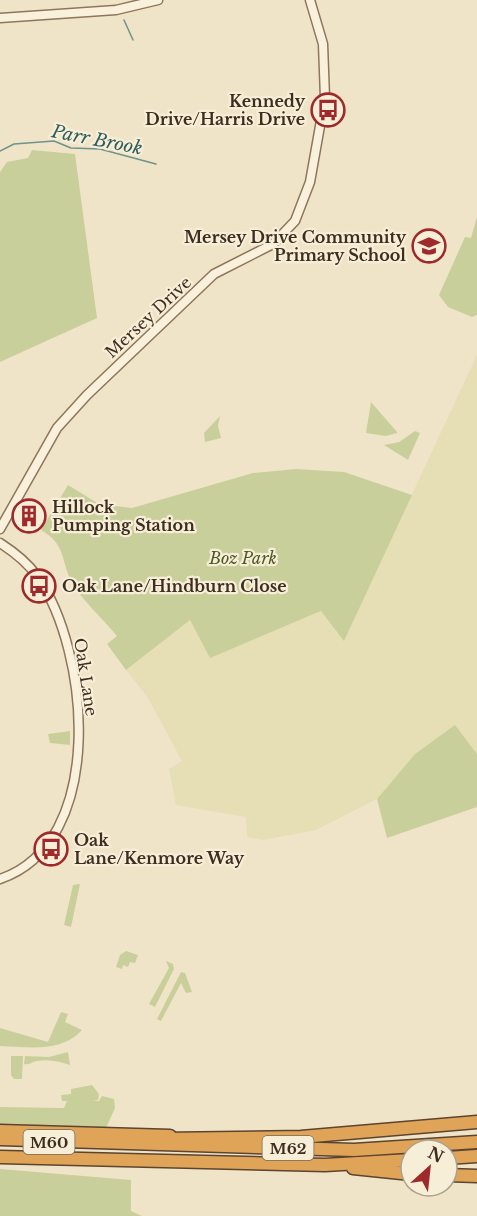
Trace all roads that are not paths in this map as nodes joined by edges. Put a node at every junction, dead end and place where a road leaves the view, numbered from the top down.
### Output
1 (158, 0) edge
2 (310, 0) edge
3 (0, 18) edge
4 (0, 529) edge
5 (0, 543) edge
6 (0, 879) edge
7 (477, 1122) edge
8 (0, 1131) edge
9 (186, 1137) junction
10 (0, 1139) edge
11 (477, 1142) edge
12 (98, 1144) junction
13 (477, 1156) edge
14 (0, 1157) edge
15 (459, 1157) edge
16 (399, 1161) edge
17 (325, 1165) junction
18 (399, 1173) edge
19 (459, 1175) edge
20 (477, 1176) edge

1 - 3 street
2 - 4 street, Mersey Drive
5 - 6 street, Oak Lane
7 - 9 highway
8 - 9 highway
9 - 12 highway
10 - 12 highway, M60
11 - 12 highway, M62
13 - 15 highway
14 - 17 highway, M60
16 - 17 highway, M62
17 - 18 highway
19 - 20 highway

